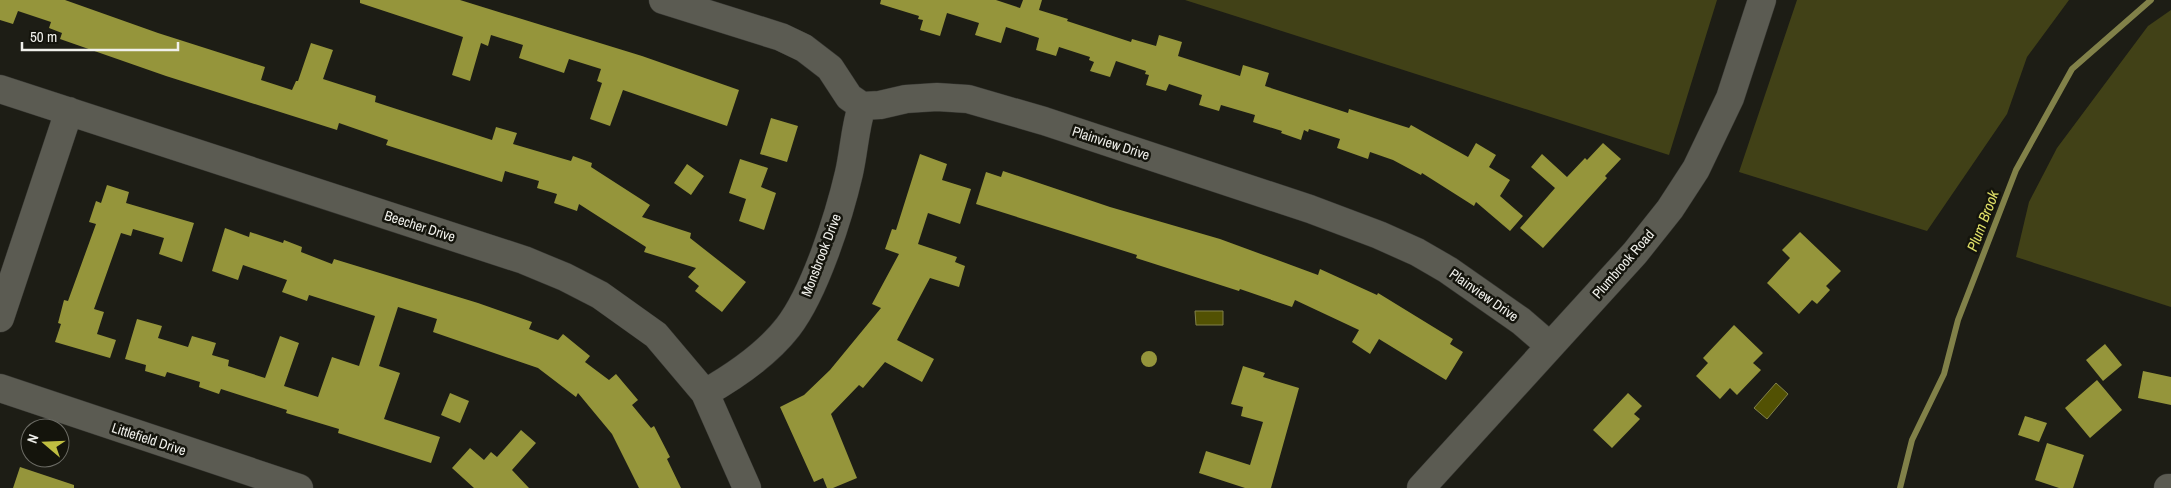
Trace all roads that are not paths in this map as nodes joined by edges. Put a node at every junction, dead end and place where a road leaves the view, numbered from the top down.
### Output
1 (663, 0) edge
2 (1762, 0) edge
3 (0, 89) edge
4 (862, 106) junction
5 (69, 111) junction
6 (0, 318) edge
7 (1550, 346) junction
8 (0, 388) edge
9 (705, 393) junction
10 (299, 488) edge
11 (747, 488) edge
12 (1421, 488) edge

1 - 4 street
2 - 7 street, Plumbrook Road
3 - 5 street, Beecher Drive
4 - 7 street, Plainview Drive
4 - 9 street, Monsbrook Drive
5 - 6 street
5 - 9 street, Beecher Drive
7 - 12 street, Plumbrook Road
8 - 10 street, Littlefield Drive
9 - 11 street, Beecher Drive

